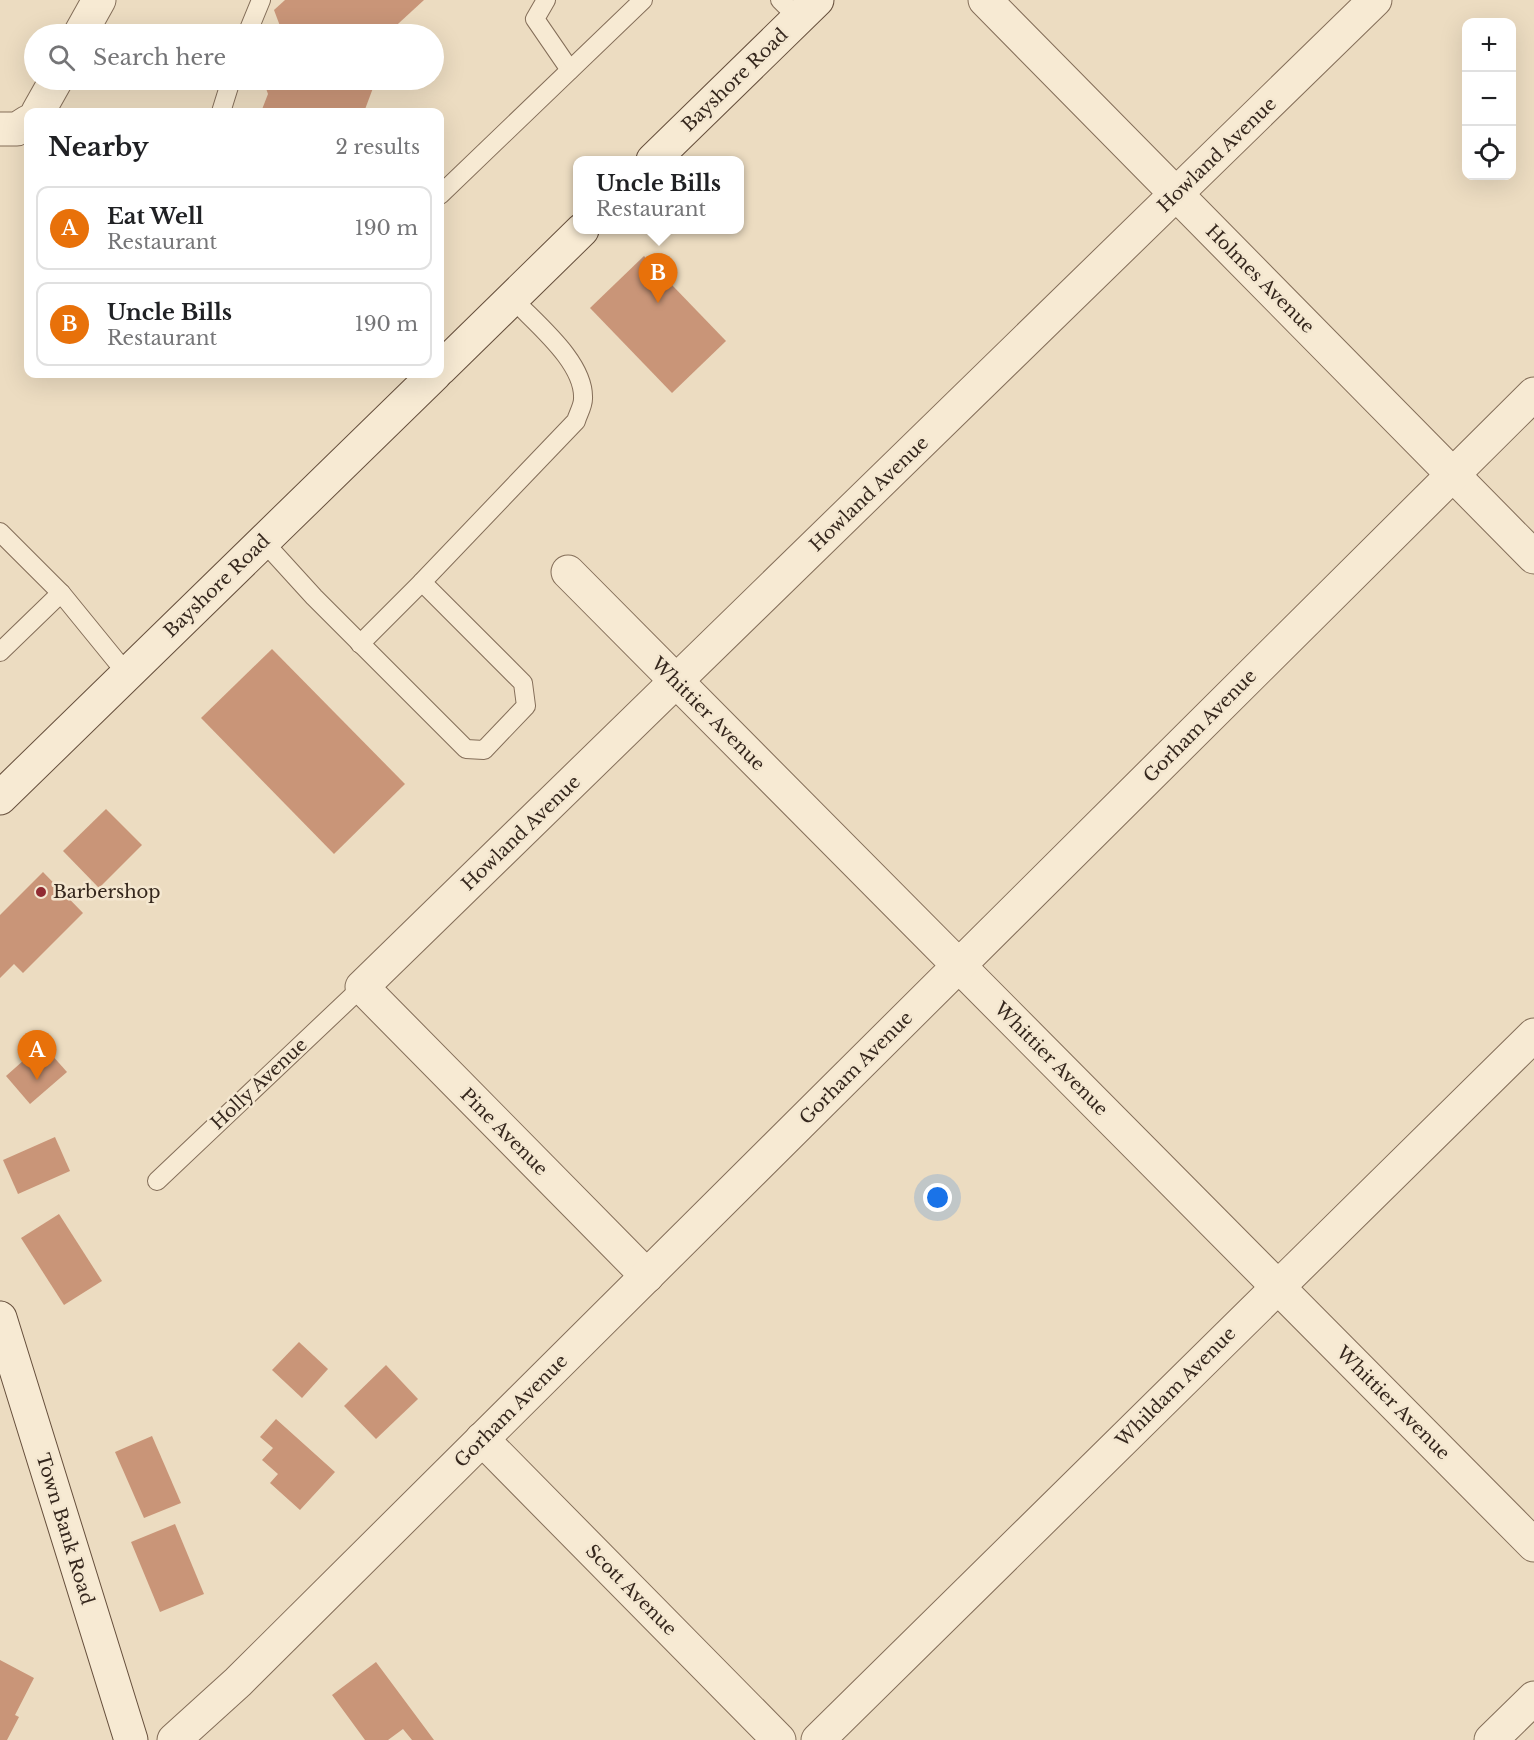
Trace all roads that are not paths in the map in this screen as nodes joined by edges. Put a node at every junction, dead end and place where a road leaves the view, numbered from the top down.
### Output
1 (99, 0) edge
2 (261, 0) edge
3 (546, 0) edge
4 (643, 0) edge
5 (985, 0) edge
6 (1375, 0) edge
7 (798, 6) edge
8 (86, 24) edge
9 (251, 24) edge
10 (570, 70) junction
11 (50, 90) edge
12 (228, 90) edge
13 (40, 108) edge
14 (222, 108) edge
15 (24, 125) edge
16 (0, 129) edge
17 (657, 156) edge
18 (444, 191) edge
19 (1177, 195) junction
20 (578, 234) edge
21 (512, 298) junction
22 (444, 365) edge
23 (431, 378) edge
24 (1534, 394) edge
25 (1452, 475) junction
26 (0, 532) edge
27 (263, 541) junction
28 (1534, 557) edge
29 (568, 572) dead end
30 (422, 582) junction
31 (61, 593) junction
32 (360, 644) junction
33 (0, 652) edge
34 (127, 674) junction
35 (676, 682) junction
36 (0, 798) edge
37 (959, 966) junction
38 (362, 987) junction
39 (1534, 1035) edge
40 (157, 1181) dead end
41 (647, 1276) junction
42 (1278, 1287) junction
43 (0, 1318) edge
44 (11, 1389) edge
45 (482, 1439) junction
46 (1534, 1545) edge
47 (1534, 1698) edge
48 (130, 1740) edge
49 (174, 1740) edge
50 (779, 1740) edge
51 (818, 1740) edge
52 (1491, 1740) edge

1 - 8 street
2 - 9 lane
3 - 10 lane
4 - 10 lane
5 - 19 street, Holmes Avenue
6 - 19 street, Howland Avenue
7 - 17 street, Bayshore Road
10 - 18 lane
11 - 13 street
12 - 14 lane
15 - 16 street
19 - 25 street, Holmes Avenue
19 - 35 street, Howland Avenue
20 - 21 street
21 - 22 street
21 - 30 lane
23 - 27 street, Bayshore Road
24 - 25 street, Gorham Avenue
25 - 28 street, Holmes Avenue
25 - 37 street, Gorham Avenue
26 - 31 lane
27 - 32 lane
27 - 34 street, Bayshore Road
29 - 35 street, Whittier Avenue
30 - 32 lane
30 - 32 lane
31 - 33 lane
31 - 34 lane
34 - 36 street, Bayshore Road
35 - 37 street, Whittier Avenue
35 - 38 street, Howland Avenue
37 - 41 street, Gorham Avenue
37 - 42 street, Whittier Avenue
38 - 40 lane, Holly Avenue
38 - 41 street, Pine Avenue
39 - 42 street, Whildam Avenue
41 - 45 street, Gorham Avenue
42 - 46 street, Whittier Avenue
42 - 51 street, Whildam Avenue
43 - 44 street, Town Bank Road
44 - 48 street, Town Bank Road
45 - 49 street, Gorham Avenue
45 - 50 street, Scott Avenue
47 - 52 street

